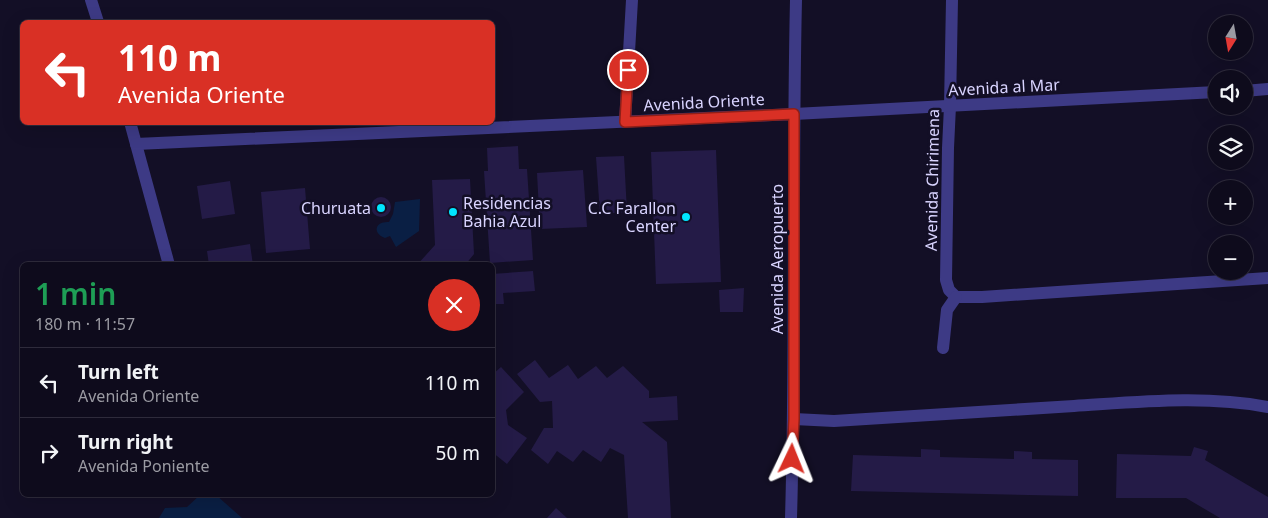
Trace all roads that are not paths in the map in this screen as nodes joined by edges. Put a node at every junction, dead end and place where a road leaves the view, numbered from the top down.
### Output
1 (91, 0) edge
2 (632, 0) edge
3 (796, 0) edge
4 (952, 0) edge
5 (97, 20) edge
6 (1268, 89) edge
7 (1253, 90) edge
8 (1208, 92) edge
9 (950, 106) junction
10 (794, 114) junction
11 (625, 122) junction
12 (131, 125) edge
13 (136, 144) junction
14 (168, 262) edge
15 (1268, 278) edge
16 (956, 296) junction
17 (943, 348) dead end
18 (1268, 407) edge
19 (794, 419) junction
20 (791, 518) edge

1 - 5 street
2 - 11 street
3 - 10 street, Avenida Aeropuerto
4 - 9 street, Avenida Chirimena
6 - 7 street
8 - 9 street, Avenida al Mar
9 - 10 street, Avenida al Mar
9 - 16 street, Avenida Chirimena
10 - 11 street, Avenida Oriente
10 - 19 street, Avenida Aeropuerto
11 - 13 street, Avenida Oriente
12 - 13 street
13 - 14 street
15 - 16 street
16 - 17 street
18 - 19 street
19 - 20 street, Avenida Aeropuerto

